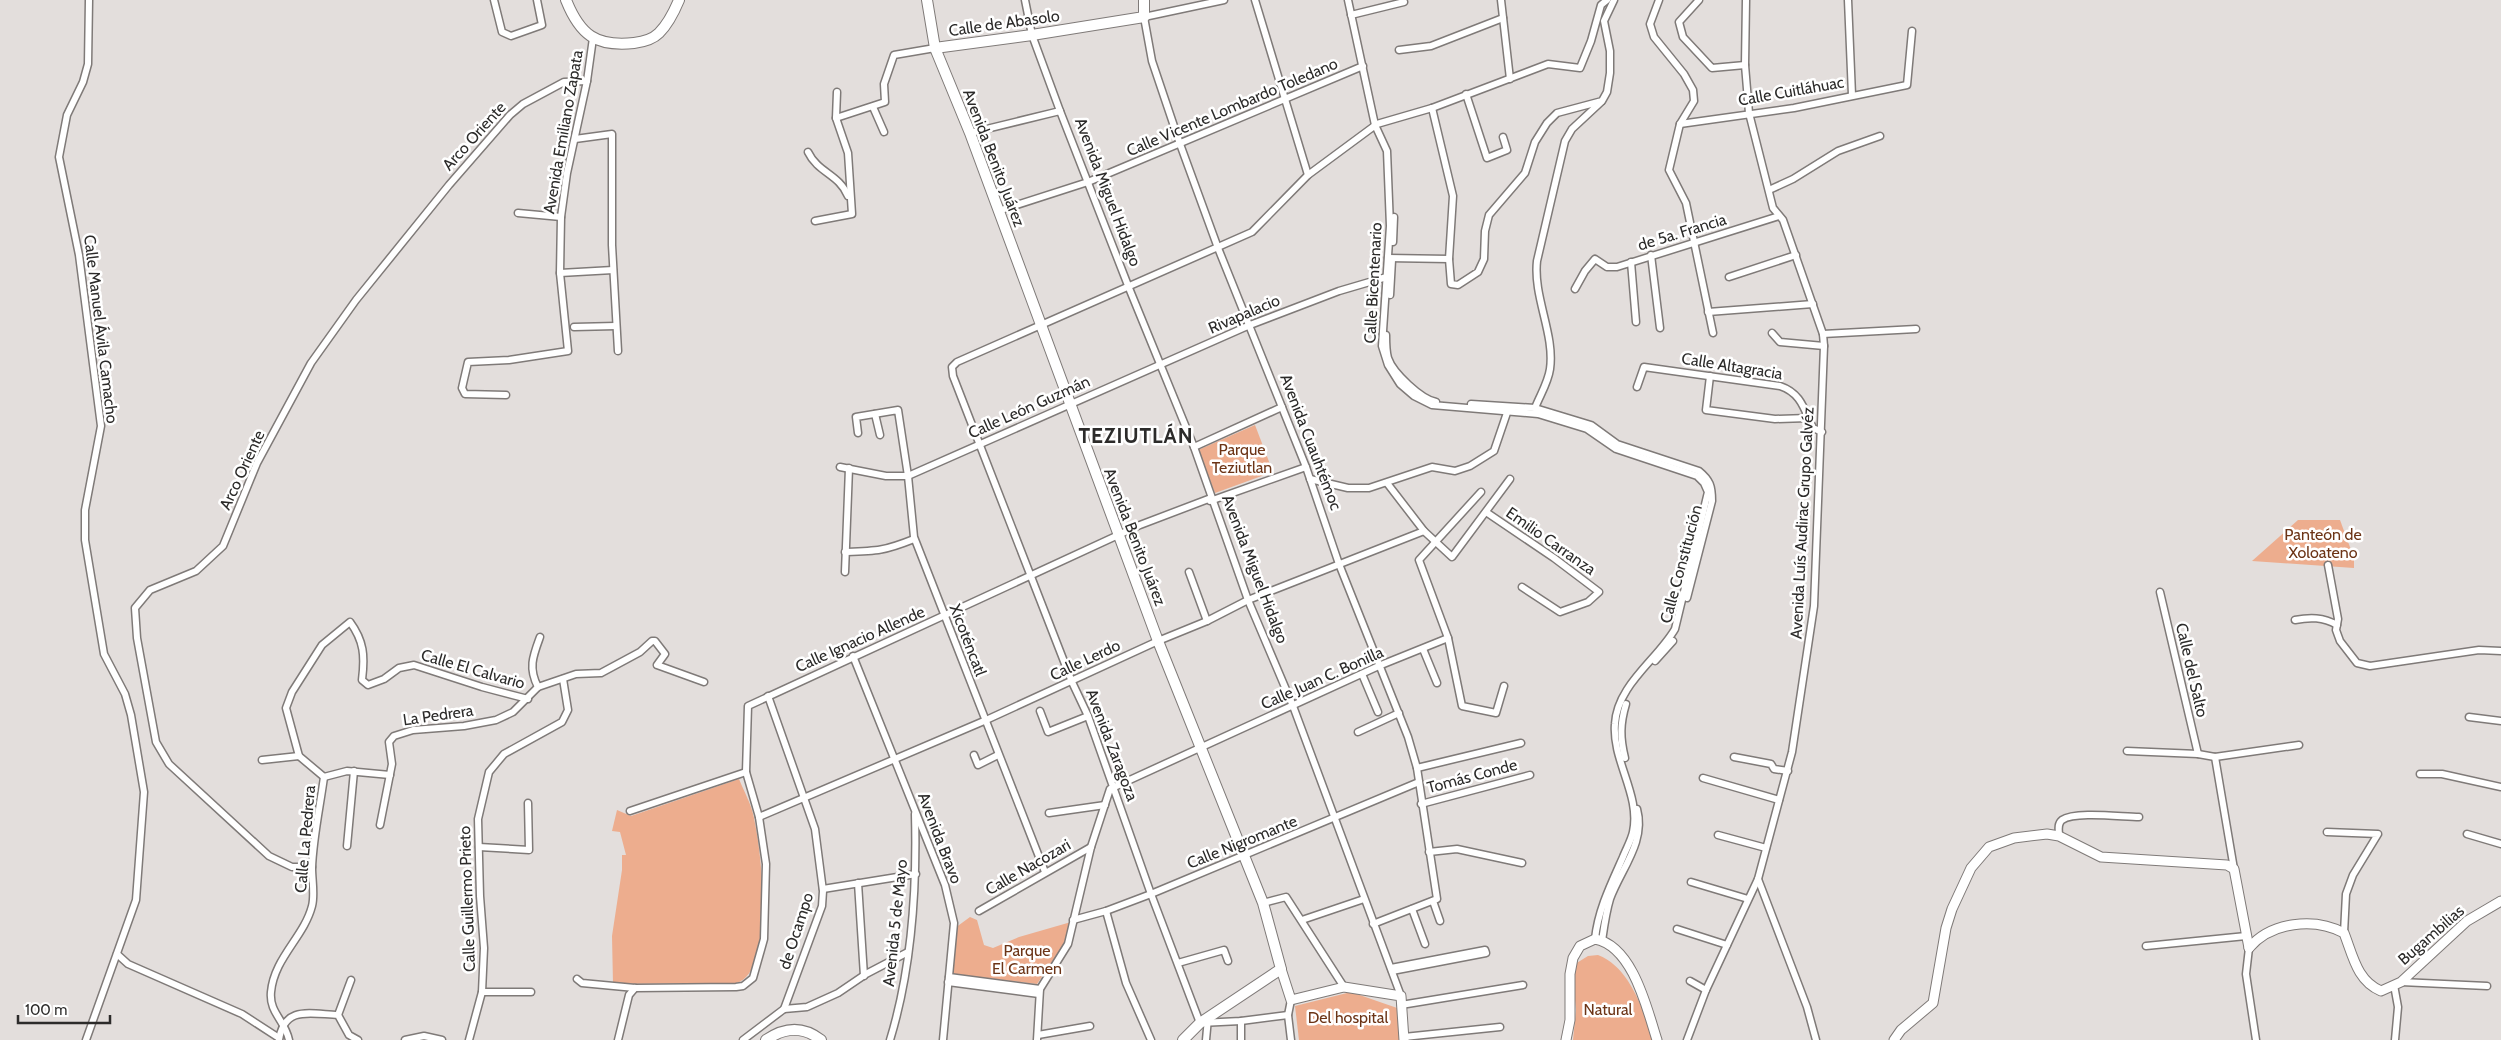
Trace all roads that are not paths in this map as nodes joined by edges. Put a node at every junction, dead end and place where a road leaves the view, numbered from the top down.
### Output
1 (90, 0) edge
2 (494, 0) edge
3 (537, 0) edge
4 (566, 0) edge
5 (679, 0) edge
6 (927, 0) edge
7 (1025, 0) edge
8 (1144, 0) edge
9 (1224, 0) edge
10 (1255, 0) edge
11 (1348, 0) edge
12 (1500, 0) edge
13 (1606, 0) edge
14 (1614, 0) edge
15 (1659, 0) edge
16 (1699, 0) edge
17 (1746, 0) edge
18 (1751, 0) edge
19 (1848, 0) edge
20 (1404, 2) dead end
21 (1351, 15) junction
22 (1144, 17) junction
23 (1503, 18) junction
24 (1912, 31) dead end
25 (1032, 35) junction
26 (593, 38) junction
27 (935, 48) junction
28 (1399, 50) dead end
29 (1745, 65) junction
30 (1363, 66) junction
31 (1510, 79) junction
32 (587, 81) junction
33 (837, 92) dead end
34 (1466, 94) junction
35 (1852, 95) junction
36 (1284, 100) junction
37 (1602, 101) junction
38 (873, 107) junction
39 (1432, 108) junction
40 (1060, 111) junction
41 (1748, 113) junction
42 (836, 118) junction
43 (1376, 124) junction
44 (1680, 124) junction
45 (884, 132) dead end
46 (970, 133) junction
47 (1880, 136) dead end
48 (1503, 137) dead end
49 (576, 139) junction
50 (1180, 144) junction
51 (808, 152) dead end
52 (1308, 175) junction
53 (1088, 182) junction
54 (1769, 190) junction
55 (850, 200) junction
56 (998, 211) junction
57 (518, 214) dead end
58 (1779, 216) junction
59 (561, 217) junction
60 (814, 221) dead end
61 (1694, 244) junction
62 (1218, 248) junction
63 (1651, 255) junction
64 (1796, 255) junction
65 (1390, 257) junction
66 (1449, 259) junction
67 (1631, 262) junction
68 (613, 270) junction
69 (560, 273) junction
70 (1390, 276) junction
71 (1729, 277) dead end
72 (1129, 288) junction
73 (1575, 289) dead end
74 (1813, 304) junction
75 (1708, 312) junction
76 (1636, 322) dead end
77 (1039, 325) junction
78 (1250, 325) junction
79 (616, 326) junction
80 (574, 327) dead end
81 (1660, 328) dead end
82 (1916, 329) dead end
83 (1713, 333) dead end
84 (1772, 333) dead end
85 (1823, 334) junction
86 (1824, 346) junction
87 (618, 351) dead end
88 (1161, 366) junction
89 (1710, 376) junction
90 (1637, 386) dead end
91 (506, 395) dead end
92 (1068, 404) junction
93 (1282, 407) junction
94 (1509, 408) junction
95 (1535, 408) junction
96 (875, 414) junction
97 (1808, 418) junction
98 (1822, 432) junction
99 (858, 434) dead end
100 (880, 435) dead end
101 (978, 444) junction
102 (1194, 447) junction
103 (840, 467) dead end
104 (1306, 467) junction
105 (850, 469) junction
106 (908, 476) junction
107 (1310, 478) junction
108 (1510, 479) dead end
109 (1387, 483) junction
110 (1481, 492) dead end
111 (1212, 499) junction
112 (1486, 512) junction
113 (1424, 532) junction
114 (1120, 535) junction
115 (914, 538) junction
116 (1437, 543) junction
117 (1339, 564) junction
118 (2328, 565) dead end
119 (1189, 572) dead end
120 (1030, 576) junction
121 (1522, 587) dead end
122 (2160, 592) dead end
123 (1248, 600) junction
124 (944, 616) junction
125 (2295, 620) dead end
126 (1207, 621) junction
127 (2337, 625) junction
128 (540, 637) dead end
129 (1448, 638) junction
130 (1158, 641) junction
131 (1423, 649) junction
132 (2501, 651) edge
133 (853, 656) junction
134 (1381, 666) junction
135 (1362, 674) junction
136 (563, 679) junction
137 (704, 682) dead end
138 (1072, 682) junction
139 (1437, 684) dead end
140 (1504, 686) dead end
141 (538, 687) junction
142 (768, 696) junction
143 (528, 699) junction
144 (1293, 706) junction
145 (1040, 711) dead end
146 (1378, 712) dead end
147 (1400, 713) junction
148 (1088, 716) junction
149 (2469, 717) dead end
150 (2501, 721) edge
151 (984, 722) junction
152 (1358, 732) dead end
153 (1521, 743) dead end
154 (2299, 745) dead end
155 (1200, 746) junction
156 (2127, 751) dead end
157 (2198, 754) junction
158 (998, 755) junction
159 (299, 756) junction
160 (974, 756) dead end
161 (1734, 757) dead end
162 (2215, 757) junction
163 (895, 759) junction
164 (262, 760) dead end
165 (1417, 768) junction
166 (354, 771) junction
167 (1788, 771) junction
168 (746, 772) junction
169 (2420, 774) dead end
170 (390, 775) junction
171 (1530, 775) dead end
172 (324, 777) junction
173 (1703, 778) dead end
174 (1419, 782) junction
175 (1112, 787) junction
176 (2501, 787) edge
177 (803, 798) junction
178 (1780, 800) junction
179 (528, 803) dead end
180 (1421, 804) junction
181 (1105, 805) junction
182 (914, 808) junction
183 (630, 811) dead end
184 (1049, 813) dead end
185 (759, 817) junction
186 (2139, 817) dead end
187 (1335, 819) junction
188 (380, 824) dead end
189 (2327, 832) dead end
190 (2467, 834) dead end
191 (1718, 835) dead end
192 (2058, 836) junction
193 (2501, 844) edge
194 (347, 846) dead end
195 (479, 847) junction
196 (1091, 847) junction
197 (1766, 848) junction
198 (1429, 852) junction
199 (1242, 855) junction
200 (1522, 863) dead end
201 (312, 867) junction
202 (2234, 869) junction
203 (1044, 872) junction
204 (916, 875) junction
205 (1758, 879) junction
206 (1691, 882) dead end
207 (860, 884) junction
208 (823, 890) junction
209 (1151, 894) junction
210 (1364, 899) junction
211 (1435, 900) junction
212 (1748, 900) junction
213 (2501, 901) edge
214 (1263, 903) junction
215 (1412, 909) junction
216 (979, 911) dead end
217 (1106, 911) junction
218 (1073, 920) junction
219 (1302, 920) junction
220 (1440, 921) dead end
221 (1373, 924) junction
222 (1677, 929) dead end
223 (2344, 933) junction
224 (2246, 936) junction
225 (1599, 940) junction
226 (1425, 944) dead end
227 (1727, 944) junction
228 (2146, 946) dead end
229 (2248, 948) junction
230 (908, 952) junction
231 (117, 954) junction
232 (1228, 961) dead end
233 (1178, 963) junction
234 (1282, 968) junction
235 (1391, 970) junction
236 (865, 975) junction
237 (577, 979) dead end
238 (351, 980) dead end
239 (948, 980) junction
240 (1690, 981) dead end
241 (2398, 984) junction
242 (1523, 985) dead end
243 (2487, 986) dead end
244 (1348, 987) junction
245 (635, 988) junction
246 (1706, 990) junction
247 (1039, 991) junction
248 (482, 992) junction
249 (531, 992) dead end
250 (1291, 1000) junction
251 (1401, 1000) junction
252 (784, 1009) junction
253 (338, 1015) junction
254 (1288, 1015) junction
255 (1206, 1021) junction
256 (1241, 1021) junction
257 (283, 1023) junction
258 (1090, 1026) dead end
259 (1500, 1027) dead end
260 (1038, 1038) edge
261 (279, 1039) edge
262 (1404, 1039) edge
263 (86, 1040) edge
264 (289, 1040) edge
265 (358, 1040) edge
266 (405, 1040) edge
267 (442, 1040) edge
268 (469, 1040) edge
269 (618, 1040) edge
270 (743, 1040) edge
271 (766, 1040) edge
272 (821, 1040) edge
273 (890, 1040) edge
274 (944, 1040) edge
275 (1151, 1040) edge
276 (1183, 1040) edge
277 (1206, 1040) edge
278 (1241, 1040) edge
279 (1291, 1040) edge
280 (1566, 1040) edge
281 (1657, 1040) edge
282 (1686, 1040) edge
283 (1816, 1040) edge
284 (1894, 1040) edge
285 (2256, 1040) edge
286 (2395, 1040) edge

1 - 231 street, Calle Manuel Ávila Camacho
2 - 3 street
4 - 26 main road
5 - 26 main road
6 - 27 main road, Avenida Benito Juárez
7 - 25 street, Avenida Miguel Hidalgo
8 - 22 main road, Avenida Cuauhtémoc
9 - 22 street, Calle de Abasolo
10 - 36 street
11 - 21 street, Calle Bicentenario
12 - 23 street
13 - 31 street
14 - 37 street
15 - 44 street
16 - 29 street
17 - 18 street
17 - 29 street, Avenida Luís Audirac Grupo Galvéz
19 - 35 street
20 - 21 street
21 - 30 street, Calle Bicentenario
22 - 25 main road, Calle de Abasolo
22 - 50 street, Avenida Cuauhtémoc
23 - 28 street
23 - 31 street
24 - 35 street, Calle Cuitláhuac
25 - 27 main road, Calle de Abasolo
25 - 40 street, Avenida Miguel Hidalgo
26 - 32 street, Avenida Emiliano Zapata
27 - 38 street
27 - 46 main road, Avenida Benito Juárez
29 - 41 street, Avenida Luís Audirac Grupo Galvéz
30 - 36 street, Calle Vicente Lombardo Toledano
30 - 43 street, Calle Bicentenario
31 - 34 street
32 - 49 street, Avenida Emiliano Zapata
32 - 201 street, Arco Oriente
33 - 42 street
34 - 39 street
34 - 48 street
35 - 41 street, Calle Cuitláhuac
36 - 50 street, Calle Vicente Lombardo Toledano
36 - 52 street
37 - 66 street
37 - 95 street
38 - 42 street
38 - 45 street
39 - 43 street
39 - 66 street
40 - 46 street
40 - 53 street, Avenida Miguel Hidalgo
41 - 44 street, Calle Cuitláhuac
41 - 54 street, Avenida Luís Audirac Grupo Galvéz
42 - 55 street
43 - 52 street
43 - 65 street, Calle Bicentenario
44 - 61 street
46 - 56 main road, Avenida Benito Juárez
47 - 54 street
49 - 59 street, Avenida Emiliano Zapata
49 - 68 street
50 - 53 street, Calle Vicente Lombardo Toledano
50 - 62 street, Avenida Cuauhtémoc
51 - 55 street
52 - 62 street
53 - 56 street, Calle Vicente Lombardo Toledano
53 - 72 street, Avenida Miguel Hidalgo
54 - 58 street, Avenida Luís Audirac Grupo Galvéz
55 - 60 street
56 - 77 main road, Avenida Benito Juárez
57 - 59 street
58 - 61 street, de 5a. Francia
58 - 64 street, Avenida Luís Audirac Grupo Galvéz
59 - 69 street, Avenida Emiliano Zapata
61 - 63 street, de 5a. Francia
61 - 75 street
62 - 72 street
62 - 78 street, Avenida Cuauhtémoc
63 - 67 street, de 5a. Francia
63 - 81 street
64 - 71 street
64 - 74 street, Avenida Luís Audirac Grupo Galvéz
65 - 66 street
65 - 70 street, Calle Bicentenario
67 - 73 street, de 5a. Francia
67 - 76 street
68 - 69 street
68 - 79 street
69 - 91 street, Avenida Emiliano Zapata
70 - 78 street, Rivapalacio
70 - 94 street, Calle Bicentenario
72 - 77 street
72 - 88 street, Avenida Miguel Hidalgo
74 - 75 street
74 - 85 street, Avenida Luís Audirac Grupo Galvéz
75 - 83 street
77 - 92 main road, Avenida Benito Juárez
77 - 101 street, Avenida Zaragoza
78 - 88 street, Rivapalacio
78 - 93 street, Avenida Cuauhtémoc
79 - 80 street
79 - 87 street
82 - 85 street
84 - 86 street
85 - 86 street, Avenida Luís Audirac Grupo Galvéz
86 - 98 street, Avenida Luís Audirac Grupo Galvéz
88 - 92 street, Calle León Guzmán
88 - 102 street, Avenida Miguel Hidalgo
89 - 90 street, Calle Altagracia
89 - 97 street, Calle Altagracia
89 - 97 street
92 - 101 street, Calle León Guzmán
92 - 114 main road, Avenida Benito Juárez
93 - 102 street
93 - 104 street, Avenida Cuauhtémoc
94 - 95 street, Calle Constitución
94 - 109 street
94 - 225 street, Calle Constitución
95 - 225 street, Calle Constitución
96 - 99 street
96 - 100 street
96 - 106 street, Xicoténcatl
97 - 98 street, Calle Altagracia
98 - 167 street, Avenida Luís Audirac Grupo Galvéz
101 - 106 street, Calle León Guzmán
101 - 120 street, Avenida Zaragoza
102 - 111 street, Avenida Miguel Hidalgo
103 - 105 street
104 - 107 street, Avenida Cuauhtémoc
104 - 111 street
105 - 106 street
105 - 115 street
106 - 115 street, Xicoténcatl
107 - 109 street
107 - 117 street, Avenida Cuauhtémoc
108 - 112 street, Emilio Carranza
109 - 113 street
110 - 116 street
111 - 114 street, Calle Ignacio Allende
111 - 123 street, Avenida Miguel Hidalgo
112 - 116 street, Emilio Carranza
112 - 121 street, Emilio Carranza
113 - 116 street
113 - 117 street, Calle Lerdo
114 - 120 street, Calle Ignacio Allende
114 - 130 main road, Avenida Benito Juárez
115 - 124 street, Xicoténcatl
116 - 129 street
117 - 123 street, Calle Lerdo
117 - 134 street, Avenida Cuauhtémoc
118 - 127 street
119 - 126 street
120 - 124 street, Calle Ignacio Allende
120 - 138 street, Avenida Zaragoza
122 - 157 street, Calle del Salto
123 - 126 street, Calle Lerdo
123 - 144 street, Avenida Miguel Hidalgo
124 - 133 street, Calle Ignacio Allende
124 - 151 street, Xicoténcatl
125 - 127 street
126 - 130 street, Calle Lerdo
127 - 132 street
128 - 141 street
129 - 131 street, Calle Juan C. Bonilla
129 - 140 street
130 - 138 street, Calle Lerdo
130 - 155 main road, Avenida Benito Juárez
131 - 134 street, Calle Juan C. Bonilla
131 - 139 street
133 - 142 street, Calle Ignacio Allende
133 - 163 street, Avenida Bravo
134 - 135 street, Calle Juan C. Bonilla
134 - 147 street, Avenida Cuauhtémoc
135 - 144 street, Calle Juan C. Bonilla
135 - 146 street
136 - 137 street, Calle El Calvario
136 - 141 street, Calle El Calvario
136 - 195 street, Calle Guillermo Prieto
138 - 148 street, Avenida Zaragoza
138 - 151 street, Calle Lerdo
141 - 143 street, Calle El Calvario
142 - 168 street, Calle Ignacio Allende
142 - 177 street, de Ocampo
143 - 159 street, Calle El Calvario
143 - 170 street, La Pedrera
144 - 155 street, Calle Juan C. Bonilla
144 - 187 street, Avenida Miguel Hidalgo
145 - 148 street
147 - 152 street
147 - 165 street, Avenida Cuauhtémoc
148 - 175 street, Avenida Zaragoza
149 - 150 street
151 - 158 street, Xicoténcatl
151 - 163 street, Calle Lerdo
153 - 165 street
154 - 162 street
155 - 175 street, Calle Juan C. Bonilla
155 - 199 main road, Avenida Benito Juárez
156 - 157 street
157 - 162 street
158 - 160 street
158 - 203 street, Xicoténcatl
159 - 164 street
159 - 172 street, Calle La Pedrera
161 - 167 street
162 - 202 street
163 - 177 street, Calle Lerdo
163 - 182 street, Avenida Bravo
165 - 174 street, Avenida Cuauhtémoc
166 - 170 street
166 - 172 street
166 - 194 street
167 - 178 street, Avenida Luís Audirac Grupo Galvéz
168 - 183 street
168 - 185 street
169 - 176 street
170 - 188 street, La Pedrera
171 - 180 street, Tomás Conde
172 - 201 street, Calle La Pedrera
173 - 178 street
174 - 180 street, Avenida Cuauhtémoc
174 - 187 street, Calle Nigromante
175 - 181 street
175 - 209 street, Avenida Zaragoza
177 - 185 street, Calle Lerdo
177 - 208 street, de Ocampo
178 - 197 street, Avenida Luís Audirac Grupo Galvéz
179 - 195 street
180 - 198 street, Avenida Cuauhtémoc
181 - 184 street
181 - 196 street
182 - 204 street, Avenida 5 de Mayo
182 - 239 street, Avenida Bravo
185 - 245 street
186 - 192 street
187 - 199 street, Calle Nigromante
187 - 210 street, Avenida Miguel Hidalgo
189 - 223 street
190 - 193 street
191 - 197 street
192 - 202 main road
192 - 284 main road
195 - 248 street, Calle Guillermo Prieto
196 - 203 street, Calle Nacozari
196 - 218 street
197 - 205 street, Avenida Luís Audirac Grupo Galvéz
198 - 200 street
198 - 211 street, Avenida Cuauhtémoc
199 - 209 street, Calle Nigromante
199 - 214 main road, Avenida Benito Juárez
201 - 257 street, Calle La Pedrera
202 - 224 main road
203 - 216 street, Calle Nacozari
204 - 207 street
204 - 230 street, Avenida 5 de Mayo
205 - 212 street, Avenida Luís Audirac Grupo Galvéz
205 - 283 street
206 - 212 street
207 - 208 street
207 - 236 street
208 - 252 street, de Ocampo
209 - 217 street, Calle Nigromante
209 - 233 street, Avenida Zaragoza
210 - 219 street
210 - 221 street, Avenida Miguel Hidalgo
211 - 215 street
211 - 220 street, Avenida Cuauhtémoc
212 - 227 street, Avenida Luís Audirac Grupo Galvéz
213 - 241 main road, Bugambilias
214 - 219 street
214 - 234 main road, Avenida Benito Juárez
215 - 221 street
215 - 226 street
217 - 218 street, Calle Nigromante
217 - 275 street
218 - 247 street
219 - 244 street
221 - 235 street, Avenida Miguel Hidalgo
222 - 227 street
223 - 229 main road
223 - 241 main road, Bugambilias
224 - 228 street
224 - 229 main road
225 - 280 main road
225 - 281 main road
227 - 246 street, Avenida Luís Audirac Grupo Galvéz
229 - 285 street
230 - 236 street
230 - 273 street, Avenida 5 de Mayo
231 - 261 street
231 - 263 street, Calle Manuel Ávila Camacho
232 - 233 street
233 - 255 street, Avenida Zaragoza
234 - 250 main road
234 - 255 main road
235 - 235 street
235 - 251 street, Avenida Miguel Hidalgo
236 - 252 street
237 - 245 street
238 - 253 street
239 - 247 street
239 - 274 street, Avenida Bravo
240 - 246 street
241 - 243 street
241 - 286 street
242 - 251 street
244 - 250 main road
244 - 251 main road
245 - 269 street
246 - 282 street, Avenida Luís Audirac Grupo Galvéz
247 - 260 street
248 - 249 street
248 - 268 street, Calle Guillermo Prieto
250 - 254 street
251 - 262 main road, Avenida Miguel Hidalgo
252 - 270 street
253 - 257 street
253 - 265 street
254 - 256 street
254 - 279 street
255 - 256 street
255 - 276 main road
255 - 277 street
256 - 278 street
257 - 261 street
257 - 264 street, Calle La Pedrera
258 - 260 street
259 - 262 street
266 - 267 street
271 - 272 main road

